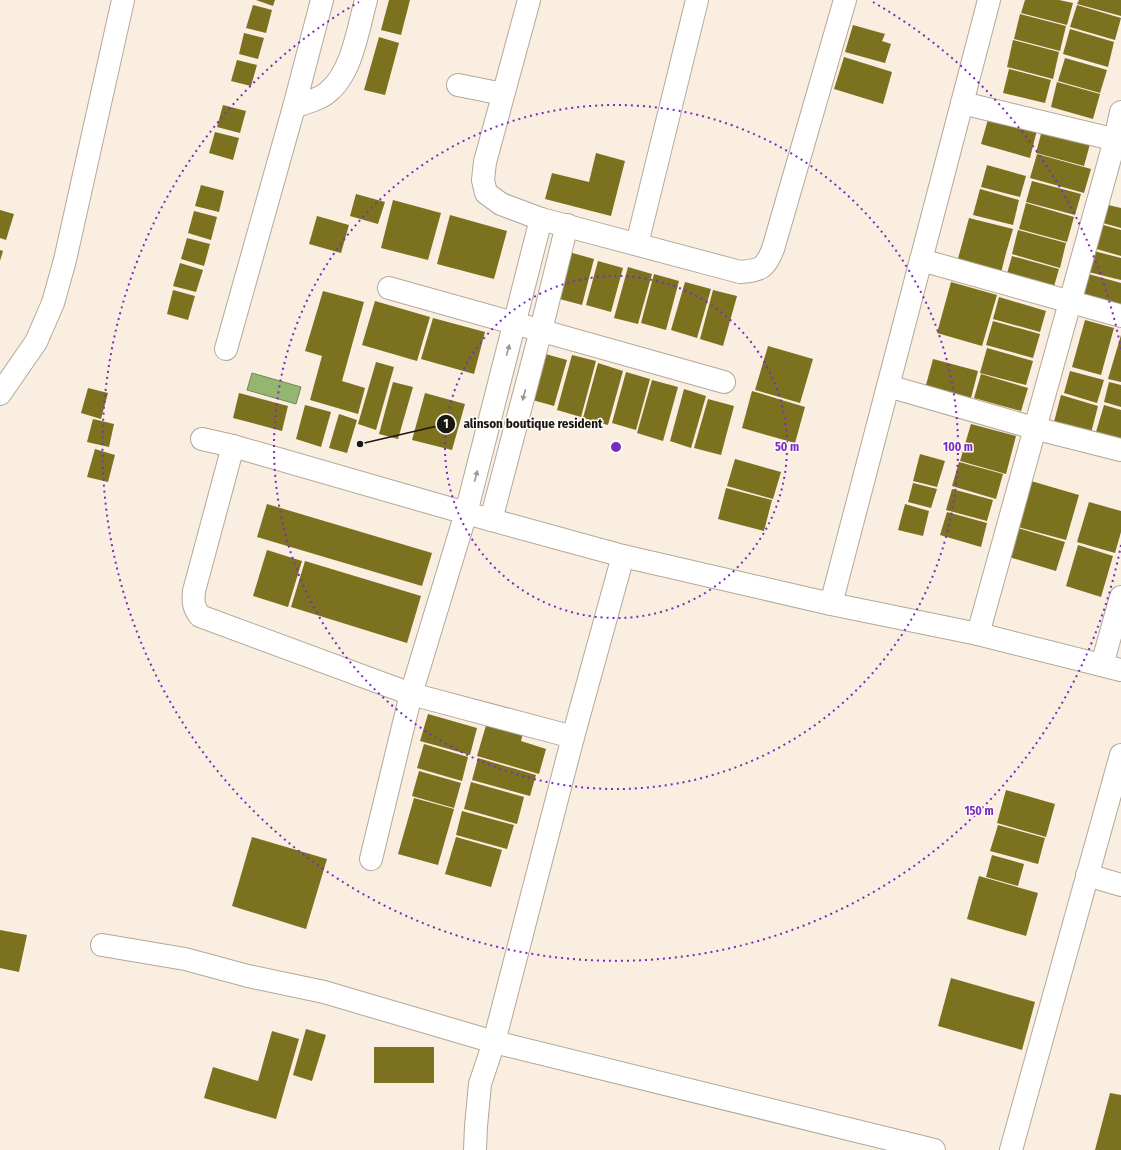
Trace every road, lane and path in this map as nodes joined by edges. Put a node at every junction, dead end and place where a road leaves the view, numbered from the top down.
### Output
1 (122, 0) edge
2 (322, 0) edge
3 (366, 0) edge
4 (529, 0) edge
5 (697, 0) edge
6 (845, 0) edge
7 (988, 0) edge
8 (458, 85) dead end
9 (503, 94) junction
10 (962, 103) junction
11 (294, 107) junction
12 (1121, 112) edge
13 (1118, 141) edge
14 (541, 219) junction
15 (567, 225) junction
16 (637, 244) junction
17 (921, 260) junction
18 (388, 288) dead end
19 (1070, 301) junction
20 (1121, 316) edge
21 (515, 323) junction
22 (541, 330) junction
23 (226, 349) dead end
24 (724, 382) dead end
25 (888, 386) junction
26 (0, 394) edge
27 (1034, 428) junction
28 (202, 440) dead end
29 (232, 446) junction
30 (1121, 450) edge
31 (466, 514) junction
32 (491, 520) junction
33 (623, 556) junction
34 (1121, 597) edge
35 (832, 604) junction
36 (978, 634) junction
37 (1112, 668) edge
38 (411, 694) junction
39 (573, 737) junction
40 (1121, 755) edge
41 (371, 859) dead end
42 (1087, 875) junction
43 (1121, 884) edge
44 (102, 945) dead end
45 (494, 1042) junction
46 (475, 1150) edge
47 (934, 1150) edge
48 (1011, 1150) edge

1 - 26 street
2 - 11 street
3 - 11 street
4 - 9 street
5 - 16 street
6 - 16 street
7 - 10 street
8 - 9 street
9 - 14 street
10 - 13 street
10 - 17 street
11 - 23 street
12 - 13 street
13 - 19 street
14 - 15 street
14 - 21 street
15 - 16 street
15 - 22 street
17 - 19 street
17 - 25 street
18 - 21 street
19 - 20 street
19 - 27 street
21 - 22 street
31 -> 21 street
22 - 24 street
22 -> 32 street
25 - 27 street
25 - 35 street
27 - 30 street
27 - 36 street
28 - 29 street
29 - 31 street
29 - 38 street
31 - 32 street
31 - 38 street
32 - 33 street
33 - 35 street
33 - 39 street
34 - 37 street
35 - 36 street
36 - 37 street
38 - 39 street
38 - 41 street
39 - 45 street
40 - 42 street
42 - 43 street
42 - 48 street
44 - 45 street
45 - 46 street
45 - 47 street

